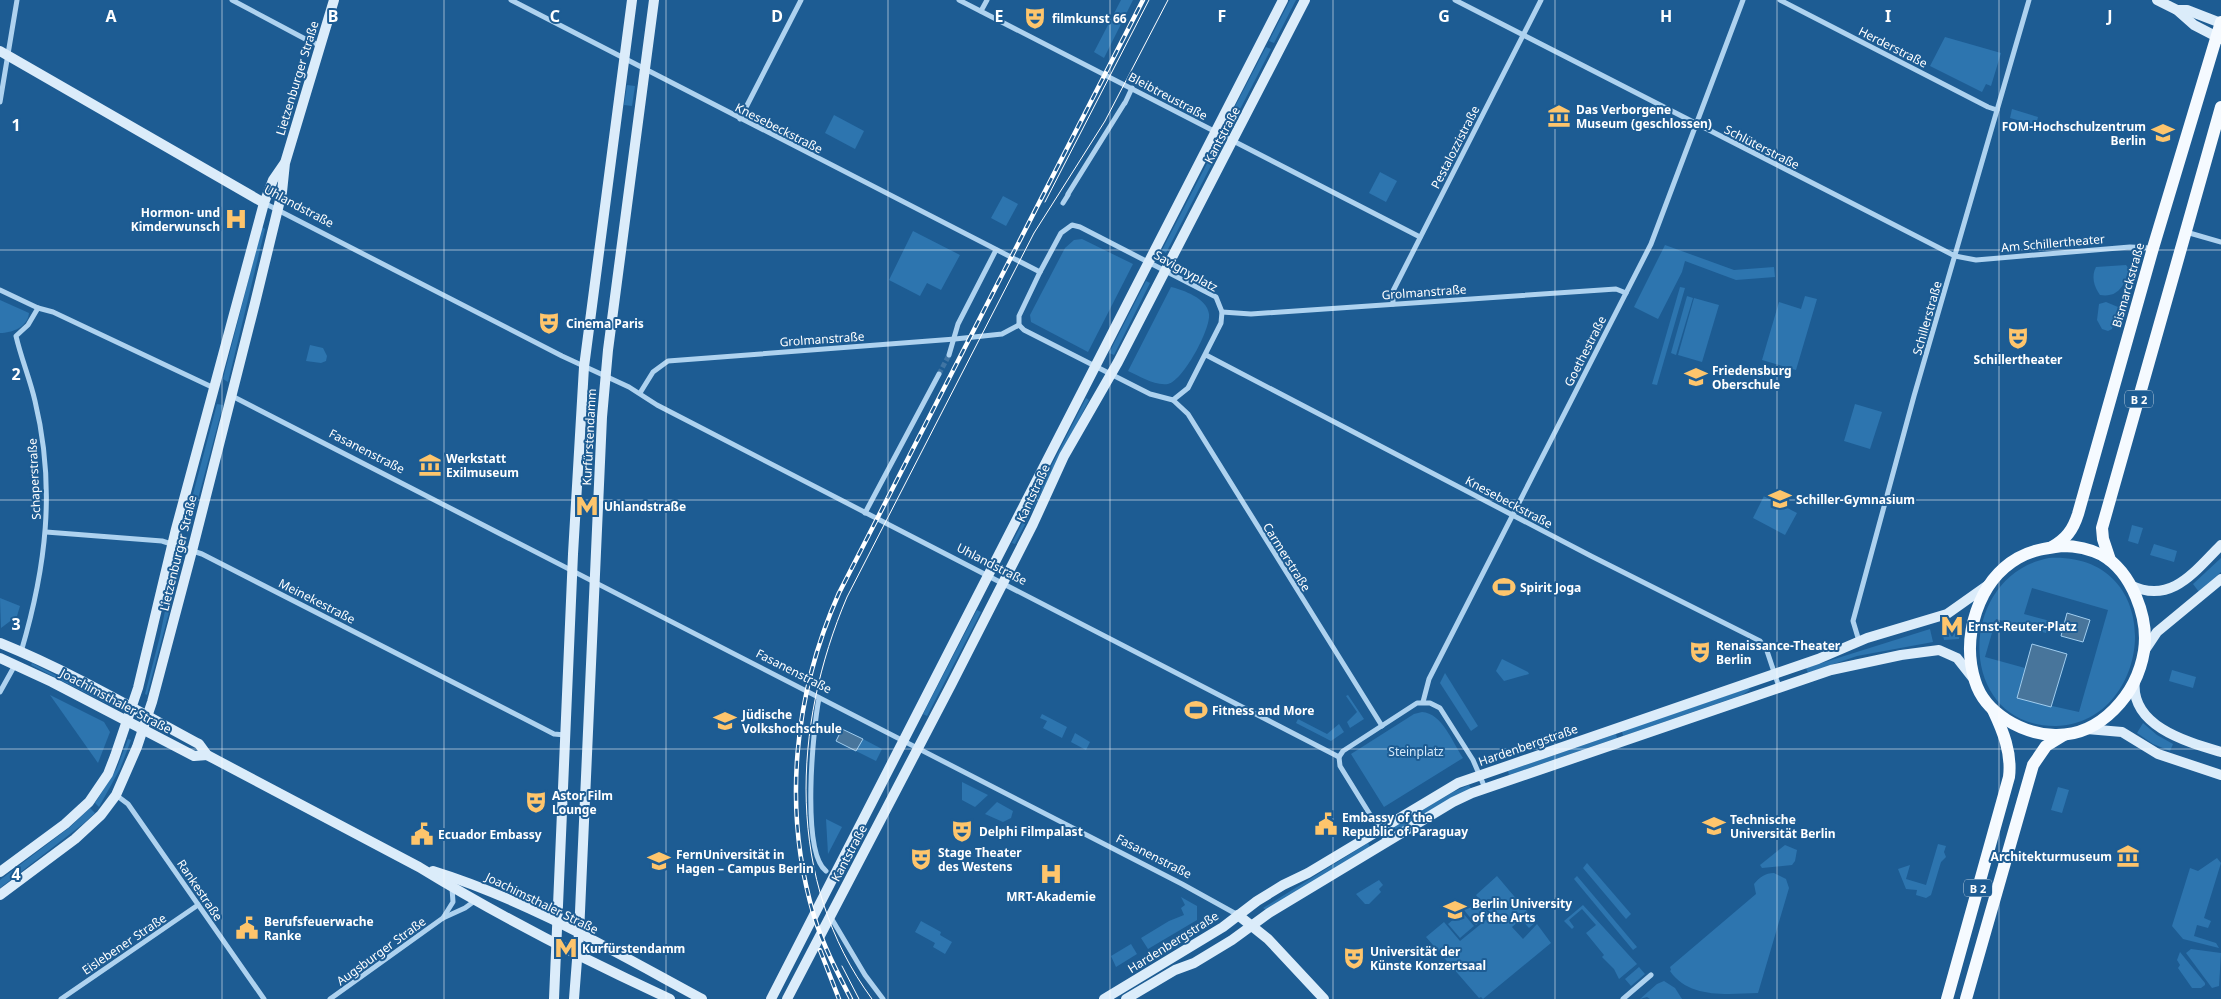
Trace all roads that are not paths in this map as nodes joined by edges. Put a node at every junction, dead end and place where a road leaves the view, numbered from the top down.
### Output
1 (17, 0) edge
2 (232, 0) edge
3 (334, 0) edge
4 (511, 0) edge
5 (632, 0) edge
6 (654, 0) edge
7 (801, 0) edge
8 (959, 0) edge
9 (987, 0) edge
10 (1283, 0) edge
11 (1305, 0) edge
12 (1454, 0) edge
13 (1541, 0) edge
14 (1743, 0) edge
15 (1780, 0) edge
16 (2029, 0) edge
17 (2157, 0) edge
18 (2176, 10) junction
19 (981, 11) junction
20 (2221, 23) edge
21 (1523, 35) junction
22 (2219, 38) edge
23 (320, 44) junction
24 (4, 53) edge
25 (624, 58) junction
26 (645, 68) junction
27 (1132, 88) junction
28 (0, 102) edge
29 (2221, 107) edge
30 (1998, 110) junction
31 (740, 119) junction
32 (1696, 125) junction
33 (1216, 132) junction
34 (1233, 141) junction
35 (285, 163) junction
36 (264, 202) junction
37 (1063, 203) dead end
38 (278, 211) junction
39 (2186, 232) junction
40 (1420, 237) junction
41 (2221, 242) edge
42 (2153, 248) junction
43 (996, 250) junction
44 (1955, 256) junction
45 (1149, 261) junction
46 (1165, 270) junction
47 (1040, 272) junction
48 (0, 290) edge
49 (1626, 293) junction
50 (1393, 304) junction
51 (38, 308) junction
52 (1222, 312) junction
53 (1019, 325) junction
54 (955, 339) junction
55 (949, 355) tunnel mouth
56 (1206, 355) junction
57 (1096, 366) junction
58 (584, 367) junction
59 (939, 374) tunnel mouth
60 (1112, 374) junction
61 (605, 376) junction
62 (214, 388) junction
63 (640, 393) junction
64 (230, 395) junction
65 (1173, 400) junction
66 (865, 513) junction
67 (1512, 515) junction
68 (46, 532) junction
69 (172, 544) junction
70 (2221, 545) edge
71 (2052, 547) junction
72 (192, 550) junction
73 (2110, 560) junction
74 (572, 570) junction
75 (988, 576) junction
76 (2221, 579) edge
77 (594, 581) junction
78 (1002, 583) junction
79 (1990, 583) junction
80 (2130, 585) junction
81 (1859, 641) junction
82 (0, 643) edge
83 (2144, 651) junction
84 (21, 652) junction
85 (0, 658) edge
86 (14, 665) junction
87 (1775, 674) junction
88 (2135, 679) junction
89 (1975, 682) junction
90 (1779, 687) junction
91 (0, 692) edge
92 (819, 698) junction
93 (1423, 702) junction
94 (132, 708) junction
95 (1993, 709) junction
96 (148, 717) junction
97 (128, 721) junction
98 (1382, 726) junction
99 (2087, 729) junction
100 (143, 730) junction
101 (2066, 734) junction
102 (565, 735) junction
103 (903, 740) junction
104 (918, 748) junction
105 (2221, 752) edge
106 (207, 755) junction
107 (1339, 757) junction
108 (1480, 775) junction
109 (2221, 775) edge
110 (1485, 788) junction
111 (116, 795) junction
112 (1380, 830) junction
113 (1388, 842) junction
114 (419, 867) junction
115 (826, 871) dead end
116 (0, 872) edge
117 (452, 887) junction
118 (0, 895) edge
119 (476, 900) junction
120 (198, 905) junction
121 (1238, 915) junction
122 (830, 916) junction
123 (443, 918) junction
124 (558, 924) junction
125 (1252, 926) junction
126 (580, 934) junction
127 (557, 943) junction
128 (578, 954) junction
129 (1651, 975) dead end
130 (61, 999) edge
131 (264, 999) edge
132 (330, 999) edge
133 (554, 999) edge
134 (574, 999) edge
135 (670, 999) edge
136 (702, 999) edge
137 (772, 999) edge
138 (787, 999) edge
139 (883, 999) edge
140 (1104, 999) edge
141 (1126, 999) edge
142 (1324, 999) edge
143 (1623, 999) edge
144 (1947, 999) edge
145 (1966, 999) edge

1 - 24 street
2 - 23 street
3 - 23 main road, Lietzenburger Straße
4 - 25 street, Knesebeckstraße
5 - 25 main road, Kurfürstendamm
6 - 26 main road, Kurfürstendamm
7 - 31 street
8 - 19 street, Bleibtreustraße
9 - 19 street
10 - 33 main road, Kantstraße
11 - 34 main road, Kantstraße
12 - 21 street, Schlüterstraße
13 - 21 street, Pestalozzistraße
14 - 32 street, Goethestraße
15 - 30 street, Herderstraße
16 - 30 street, Schillerstraße
17 - 18 main road
18 - 20 main road
18 - 22 main road
19 - 27 street, Bleibtreustraße
20 - 22 main road, Bismarckstraße / B 2
21 - 32 street, Schlüterstraße
21 - 40 street, Pestalozzistraße
22 - 42 main road, Bismarckstraße / B 2
23 - 35 main road, Lietzenburger Straße
24 - 28 street
24 - 36 main road, Uhlandstraße
25 - 26 street, Knesebeckstraße
25 - 58 main road, Kurfürstendamm
26 - 31 street, Knesebeckstraße
26 - 61 main road, Kurfürstendamm
27 - 33 street, Bleibtreustraße
27 - 37 street
29 - 39 main road, B 2
30 - 44 street, Schillerstraße
31 - 43 street, Knesebeckstraße
32 - 44 street, Schlüterstraße
32 - 49 street, Goethestraße
33 - 34 street, Bleibtreustraße
33 - 45 main road, Kantstraße
34 - 40 street, Bleibtreustraße
34 - 46 main road, Kantstraße
35 - 36 main road, Lietzenburger Straße
35 - 38 main road, Lietzenburger Straße
36 - 38 street, Uhlandstraße
36 - 62 main road, Lietzenburger Straße
38 - 58 street, Uhlandstraße
38 - 64 main road, Lietzenburger Straße
39 - 41 street
39 - 73 main road, B 2
40 - 50 street, Pestalozzistraße
42 - 44 street, Am Schillertheater
42 - 71 main road, Bismarckstraße / B 2
43 - 47 street, Knesebeckstraße
43 - 54 street
44 - 81 street, Schillerstraße
45 - 46 street, Savignyplatz
45 - 47 street, Savignyplatz
45 - 57 main road, Kantstraße
46 - 52 street, Savignyplatz
46 - 60 main road, Kantstraße
47 - 53 street, Savignyplatz
48 - 51 street
49 - 50 street, Grolmanstraße
49 - 67 street, Goethestraße
50 - 52 street, Grolmanstraße
51 - 62 street
51 - 68 street, Schaperstraße
52 - 56 street
53 - 54 street, Grolmanstraße
53 - 57 street
54 - 55 street
54 - 63 street, Grolmanstraße
56 - 65 street
56 - 67 street, Knesebeckstraße
57 - 60 street
57 - 75 main road, Kantstraße
58 - 61 street, Uhlandstraße
58 - 74 main road, Kurfürstendamm
59 - 66 street
60 - 65 street
60 - 78 main road, Kantstraße
61 - 63 street, Uhlandstraße
61 - 77 main road, Kurfürstendamm
62 - 69 main road, Lietzenburger Straße
63 - 66 street, Uhlandstraße
64 - 72 main road, Lietzenburger Straße
64 - 74 street, Fasanenstraße
65 - 98 street, Carmerstraße
66 - 75 street, Uhlandstraße
67 - 87 street, Knesebeckstraße
67 - 93 street, Goethestraße
68 - 69 street, Meinekestraße
68 - 84 street, Schaperstraße
69 - 72 street, Meinekestraße
69 - 94 main road, Lietzenburger Straße
70 - 80 main road
71 - 73 main road
71 - 79 main road, B 2
72 - 96 main road, Lietzenburger Straße
72 - 102 street, Meinekestraße
73 - 80 main road, B 2
74 - 77 street, Fasanenstraße
74 - 102 main road, Kurfürstendamm
75 - 78 street, Uhlandstraße
75 - 103 main road, Kantstraße
76 - 83 main road
77 - 92 street, Fasanenstraße
77 - 126 main road, Kurfürstendamm
78 - 104 main road, Kantstraße
78 - 107 street, Uhlandstraße
79 - 81 main road, Hardenbergstraße
79 - 89 main road, B 2
80 - 83 main road, B 2
81 - 87 main road, Hardenbergstraße
82 - 84 main road, Joachimsthaler Straße
83 - 88 main road, B 2
84 - 94 main road, Joachimsthaler Straße
85 - 86 main road, Joachimsthaler Straße
86 - 91 street
86 - 97 main road, Joachimsthaler Straße
87 - 90 street, Knesebeckstraße
87 - 108 main road, Hardenbergstraße
88 - 99 main road, B 2
88 - 105 main road
89 - 90 main road, Hardenbergstraße
89 - 95 main road, B 2
90 - 110 main road, Hardenbergstraße
92 - 103 street, Fasanenstraße
92 - 115 street
93 - 98 street
93 - 108 street
94 - 96 main road, Joachimsthaler Straße
94 - 97 main road, Lietzenburger Straße
95 - 101 main road
95 - 144 main road, B 2
96 - 100 main road, Lietzenburger Straße
96 - 106 main road, Joachimsthaler Straße
97 - 100 main road, Joachimsthaler Straße
97 - 116 main road, Lietzenburger Straße
98 - 107 street
99 - 101 main road, B 2
99 - 109 main road
100 - 106 main road, Joachimsthaler Straße
100 - 111 main road, Lietzenburger Straße
101 - 145 main road, B 2
102 - 124 main road, Kurfürstendamm
103 - 104 street, Fasanenstraße
103 - 137 main road, Kantstraße
104 - 121 street, Fasanenstraße
104 - 122 main road, Kantstraße
106 - 114 main road, Joachimsthaler Straße
107 - 112 street
108 - 110 street
108 - 112 main road, Hardenbergstraße
110 - 113 main road, Hardenbergstraße
111 - 118 main road, Lietzenburger Straße
111 - 120 street, Rankestraße
112 - 113 street
112 - 121 main road, Hardenbergstraße
113 - 125 main road, Hardenbergstraße
114 - 117 main road, Joachimsthaler Straße
114 - 124 main road, Joachimsthaler Straße
117 - 119 main road, Joachimsthaler Straße
117 - 123 street, Augsburger Straße
119 - 123 street, Augsburger Straße
119 - 127 main road, Joachimsthaler Straße
120 - 130 street, Eislebener Straße
120 - 131 street, Rankestraße
121 - 125 main road, Fasanenstraße
121 - 140 main road, Hardenbergstraße
122 - 138 main road, Kantstraße
122 - 139 street
123 - 132 street, Augsburger Straße
124 - 126 main road, Joachimsthaler Straße
124 - 127 main road, Kurfürstendamm
125 - 141 main road, Hardenbergstraße
125 - 142 main road, Fasanenstraße
126 - 128 main road, Kurfürstendamm
126 - 136 main road, Joachimsthaler Straße
127 - 128 main road, Joachimsthaler Straße
127 - 133 main road, Kurfürstendamm
128 - 134 main road, Kurfürstendamm
128 - 135 main road, Joachimsthaler Straße
129 - 143 street

